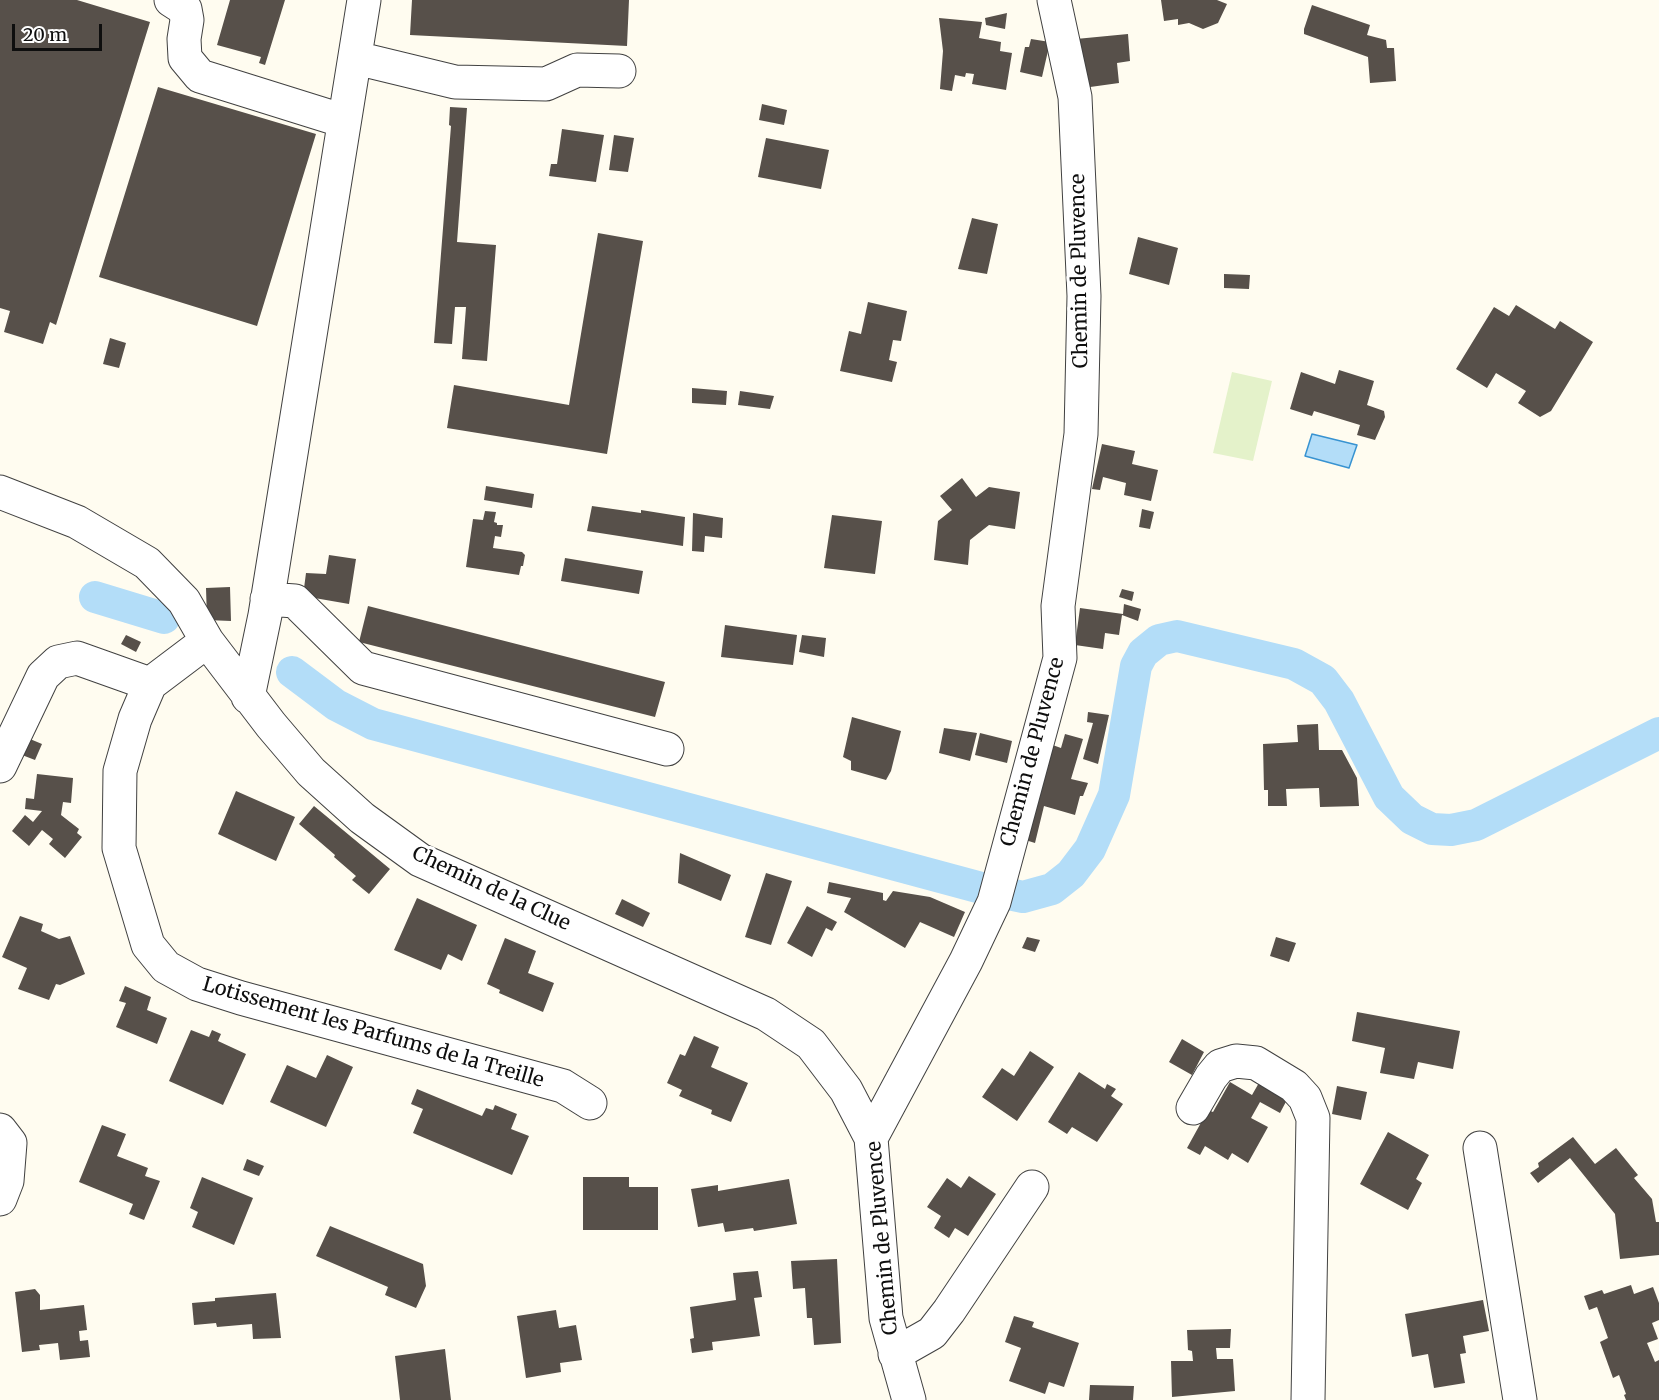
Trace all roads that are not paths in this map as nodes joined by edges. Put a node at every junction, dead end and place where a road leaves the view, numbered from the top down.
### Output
1 (171, 0) edge
2 (364, 0) edge
3 (1054, 0) edge
4 (356, 58) junction
5 (619, 72) dead end
6 (344, 121) junction
7 (0, 492) edge
8 (267, 599) junction
9 (207, 641) junction
10 (150, 684) junction
11 (248, 697) junction
12 (667, 749) dead end
13 (0, 766) edge
14 (590, 1104) dead end
15 (1192, 1108) dead end
16 (0, 1130) edge
17 (871, 1138) junction
18 (1480, 1148) dead end
19 (1032, 1187) dead end
20 (0, 1199) edge
21 (895, 1354) junction
22 (909, 1400) edge
23 (1308, 1400) edge
24 (1520, 1400) edge

1 - 6 street
2 - 4 street
3 - 17 street, Chemin de Pluvence
4 - 5 street
4 - 6 street
6 - 8 street
7 - 9 street, Chemin de la Clue
8 - 11 street
8 - 12 street
9 - 10 street, Lotissement les Parfums de la Treille
9 - 11 street, Chemin de la Clue
10 - 13 street
10 - 14 street, Lotissement les Parfums de la Treille
11 - 17 street, Chemin de la Clue
15 - 23 street
16 - 20 street
17 - 21 street, Chemin de Pluvence
18 - 24 street
19 - 21 street
21 - 22 street, Chemin de Pluvence

